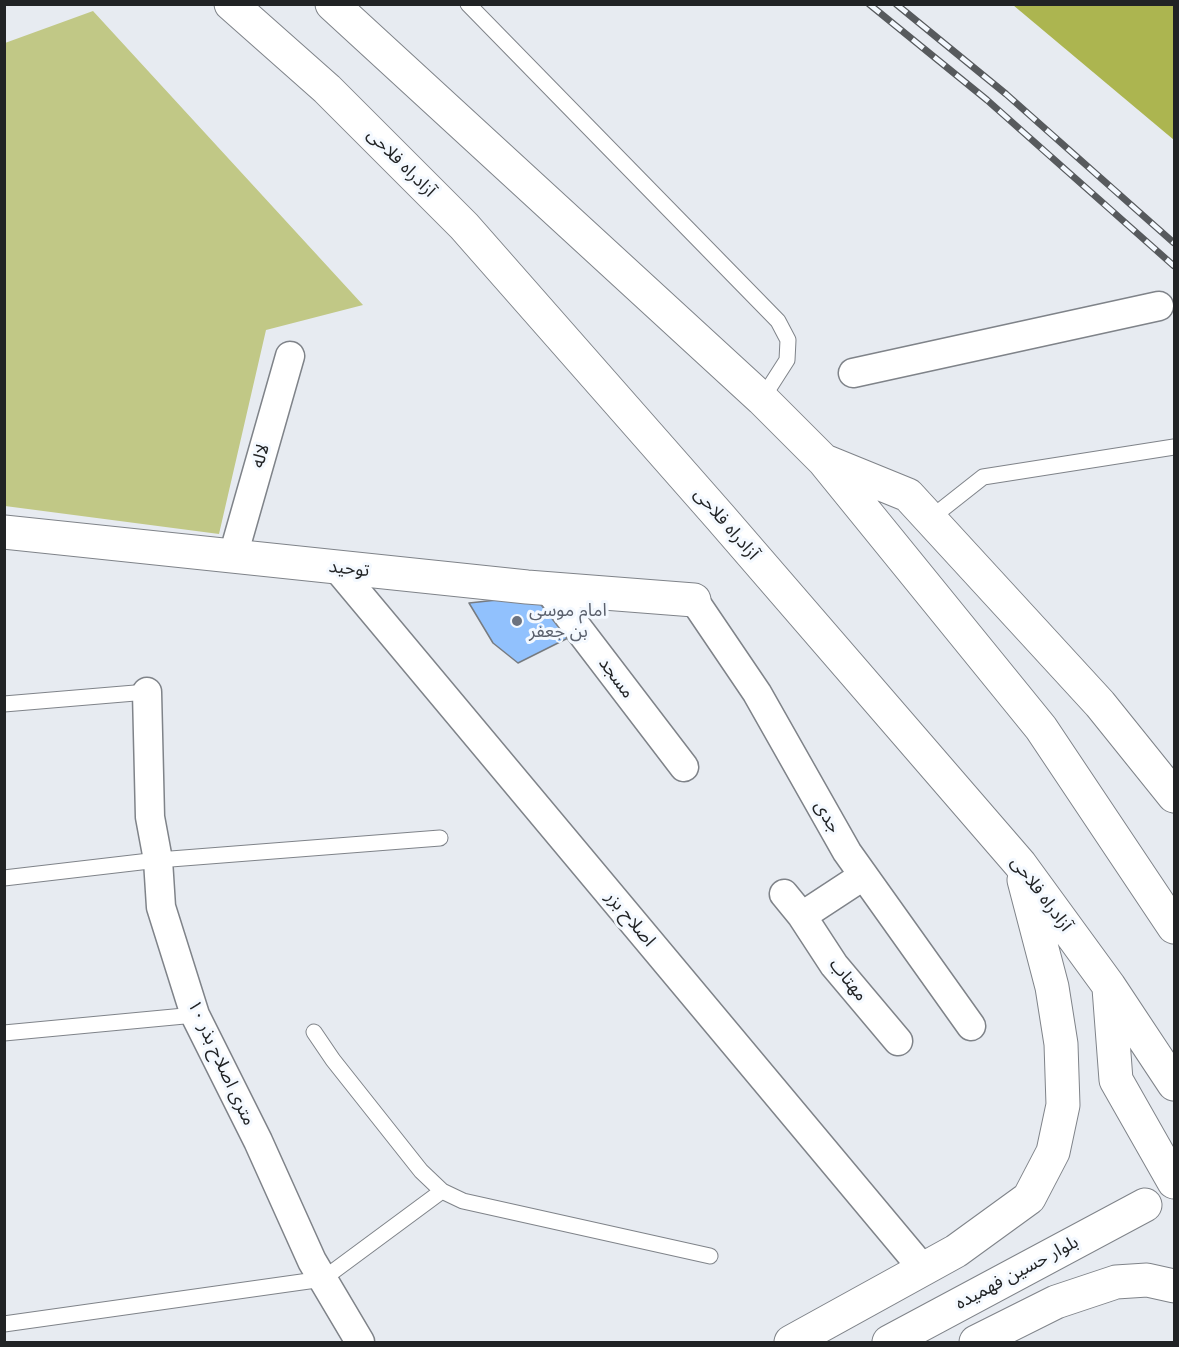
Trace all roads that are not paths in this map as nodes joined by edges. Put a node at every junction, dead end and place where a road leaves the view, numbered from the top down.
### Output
1 (231, 4) edge
2 (332, 4) edge
3 (468, 4) edge
4 (1159, 306) dead end
5 (290, 356) dead end
6 (853, 373) dead end
7 (762, 399) junction
8 (1174, 447) edge
9 (824, 460) junction
10 (931, 518) junction
11 (4, 532) edge
12 (233, 556) junction
13 (337, 568) junction
14 (548, 589) junction
15 (694, 600) joint
16 (147, 692) joint
17 (4, 704) edge
18 (684, 767) dead end
19 (1174, 796) edge
20 (440, 838) dead end
21 (158, 860) junction
22 (1020, 864) junction
23 (863, 876) junction
24 (4, 878) edge
25 (784, 894) dead end
26 (802, 916) junction
27 (1174, 927) edge
28 (1109, 986) junction
29 (195, 1015) junction
30 (971, 1026) dead end
31 (314, 1032) dead end
32 (4, 1034) edge
33 (898, 1041) dead end
34 (1174, 1084) edge
35 (1174, 1182) edge
36 (442, 1191) junction
37 (1145, 1205) dead end
38 (710, 1256) dead end
39 (924, 1270) junction
40 (323, 1279) junction
41 (1174, 1286) edge
42 (4, 1324) edge
43 (360, 1342) edge
44 (791, 1342) edge
45 (889, 1342) edge
46 (976, 1342) edge

1 - 22 main road, آزادراه فلاحی
2 - 7 main road
3 - 7 lane
4 - 6 street
5 - 12 street, لاله
7 - 9 main road
8 - 10 lane
9 - 10 main road
9 - 27 main road
10 - 19 main road
11 - 12 main road, توحید
12 - 13 main road, توحید
13 - 14 main road, توحید
13 - 39 street, اصلاح بزر
14 - 15 main road, توحید
14 - 18 street, مسجد
15 - 23 street, جدی
16 - 17 lane
16 - 21 street, ۱۰ متری اصلاح بذر
20 - 21 lane
21 - 24 lane
21 - 29 street, ۱۰ متری اصلاح بذر
22 - 28 main road, آزادراه فلاحی
22 - 39 main road
23 - 26 street
23 - 30 street, جدی
25 - 26 street, مهتاب
26 - 33 street, مهتاب
28 - 34 main road, آزادراه فلاحی
28 - 35 main road
29 - 32 lane
29 - 40 street, ۱۰ متری اصلاح بذر
31 - 36 lane
36 - 38 lane
36 - 40 lane
37 - 45 main road, بلوار حسین فهمیده
39 - 44 main road
40 - 42 lane
40 - 43 street, ۱۰ متری اصلاح بذر
41 - 46 main road

